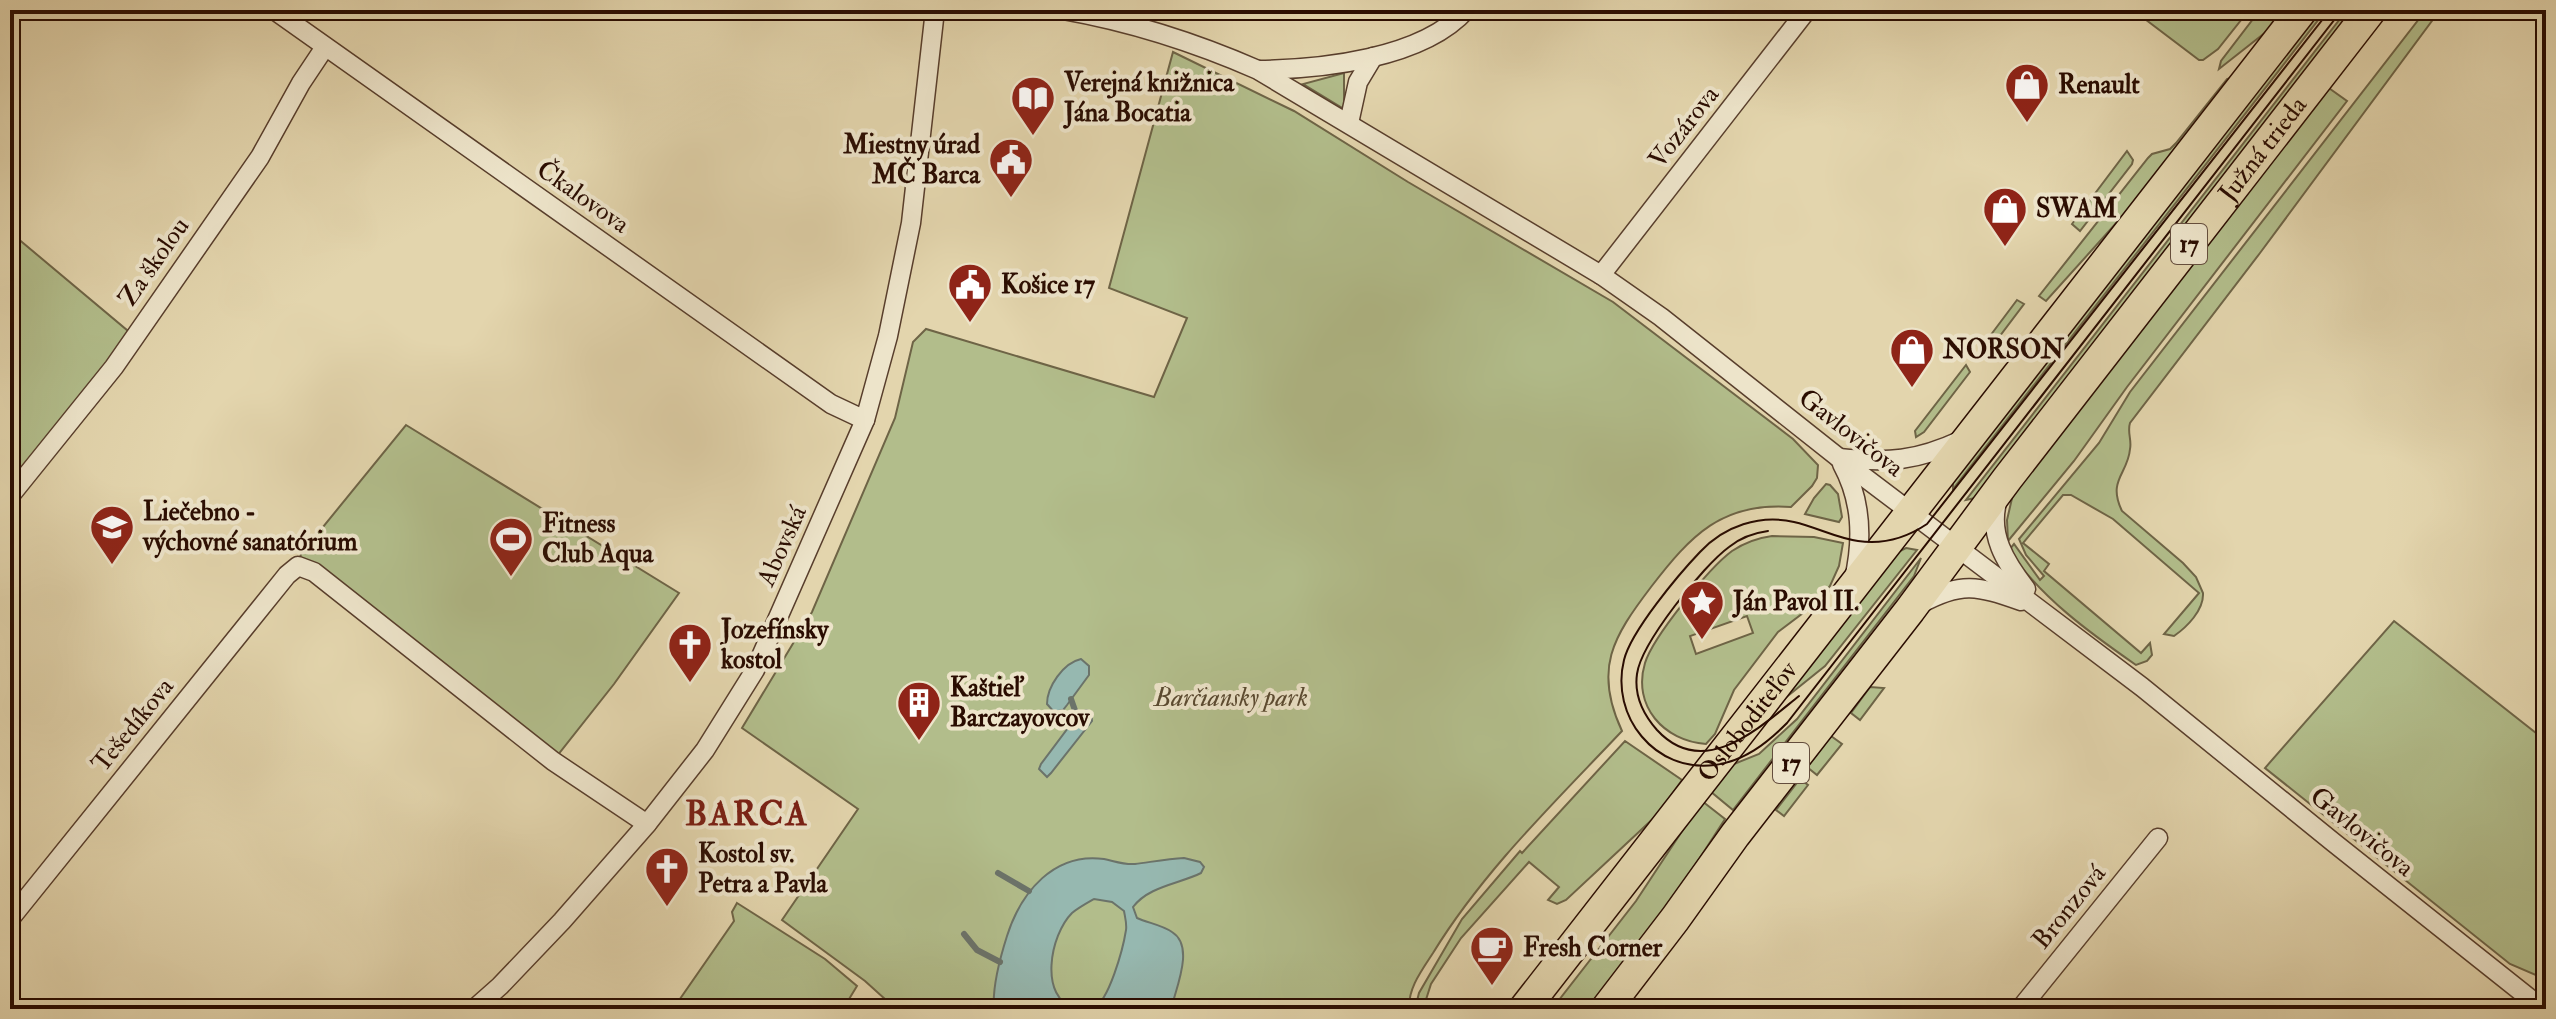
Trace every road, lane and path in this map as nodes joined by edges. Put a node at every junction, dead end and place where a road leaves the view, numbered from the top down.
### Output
1 (274, 10) edge
2 (935, 10) edge
3 (1063, 10) edge
4 (1466, 10) edge
5 (1807, 10) edge
6 (2302, 10) edge
7 (2371, 10) edge
8 (325, 47) junction
9 (1373, 57) junction
10 (1258, 70) junction
11 (1349, 123) junction
12 (1601, 275) junction
13 (865, 420) junction
14 (1971, 436) junction
15 (1839, 458) junction
16 (2007, 479) junction
17 (10, 496) edge
18 (1912, 512) junction
19 (1957, 546) junction
20 (1852, 588) junction
21 (2039, 607) junction
22 (1910, 610) junction
23 (647, 824) junction
24 (2158, 838) dead end
25 (10, 919) edge
26 (474, 1009) edge
27 (1524, 1009) edge
28 (1606, 1009) edge
29 (2020, 1009) edge
30 (2543, 1009) edge

1 - 8 street, Čkalovova
2 - 13 street, Abovská
3 - 10 street, Gavlovičova
4 - 9 street
5 - 12 street, Vozárova
6 - 14 main road, 17
7 - 16 main road, Južná trieda / 17
8 - 13 street, Čkalovova
8 - 17 street, Za školou
9 - 10 street
9 - 11 street
10 - 11 street, Gavlovičova
11 - 12 street, Gavlovičova
12 - 15 street, Gavlovičova
13 - 23 street, Abovská
14 - 15 street
14 - 18 main road, Osloboditeľov / 17
15 - 18 street, Gavlovičova
15 - 20 street
16 - 19 main road, 17
16 - 21 street
18 - 19 street, Gavlovičova
18 - 20 main road, Osloboditeľov / 17
19 - 21 street, Gavlovičova
19 - 22 main road, 17
20 - 27 main road, Osloboditeľov / 17
21 - 22 street
21 - 30 street, Gavlovičova
22 - 28 main road, 17
23 - 25 street, Tešedíkova
23 - 26 street, Abovská
24 - 29 street, Bronzová

